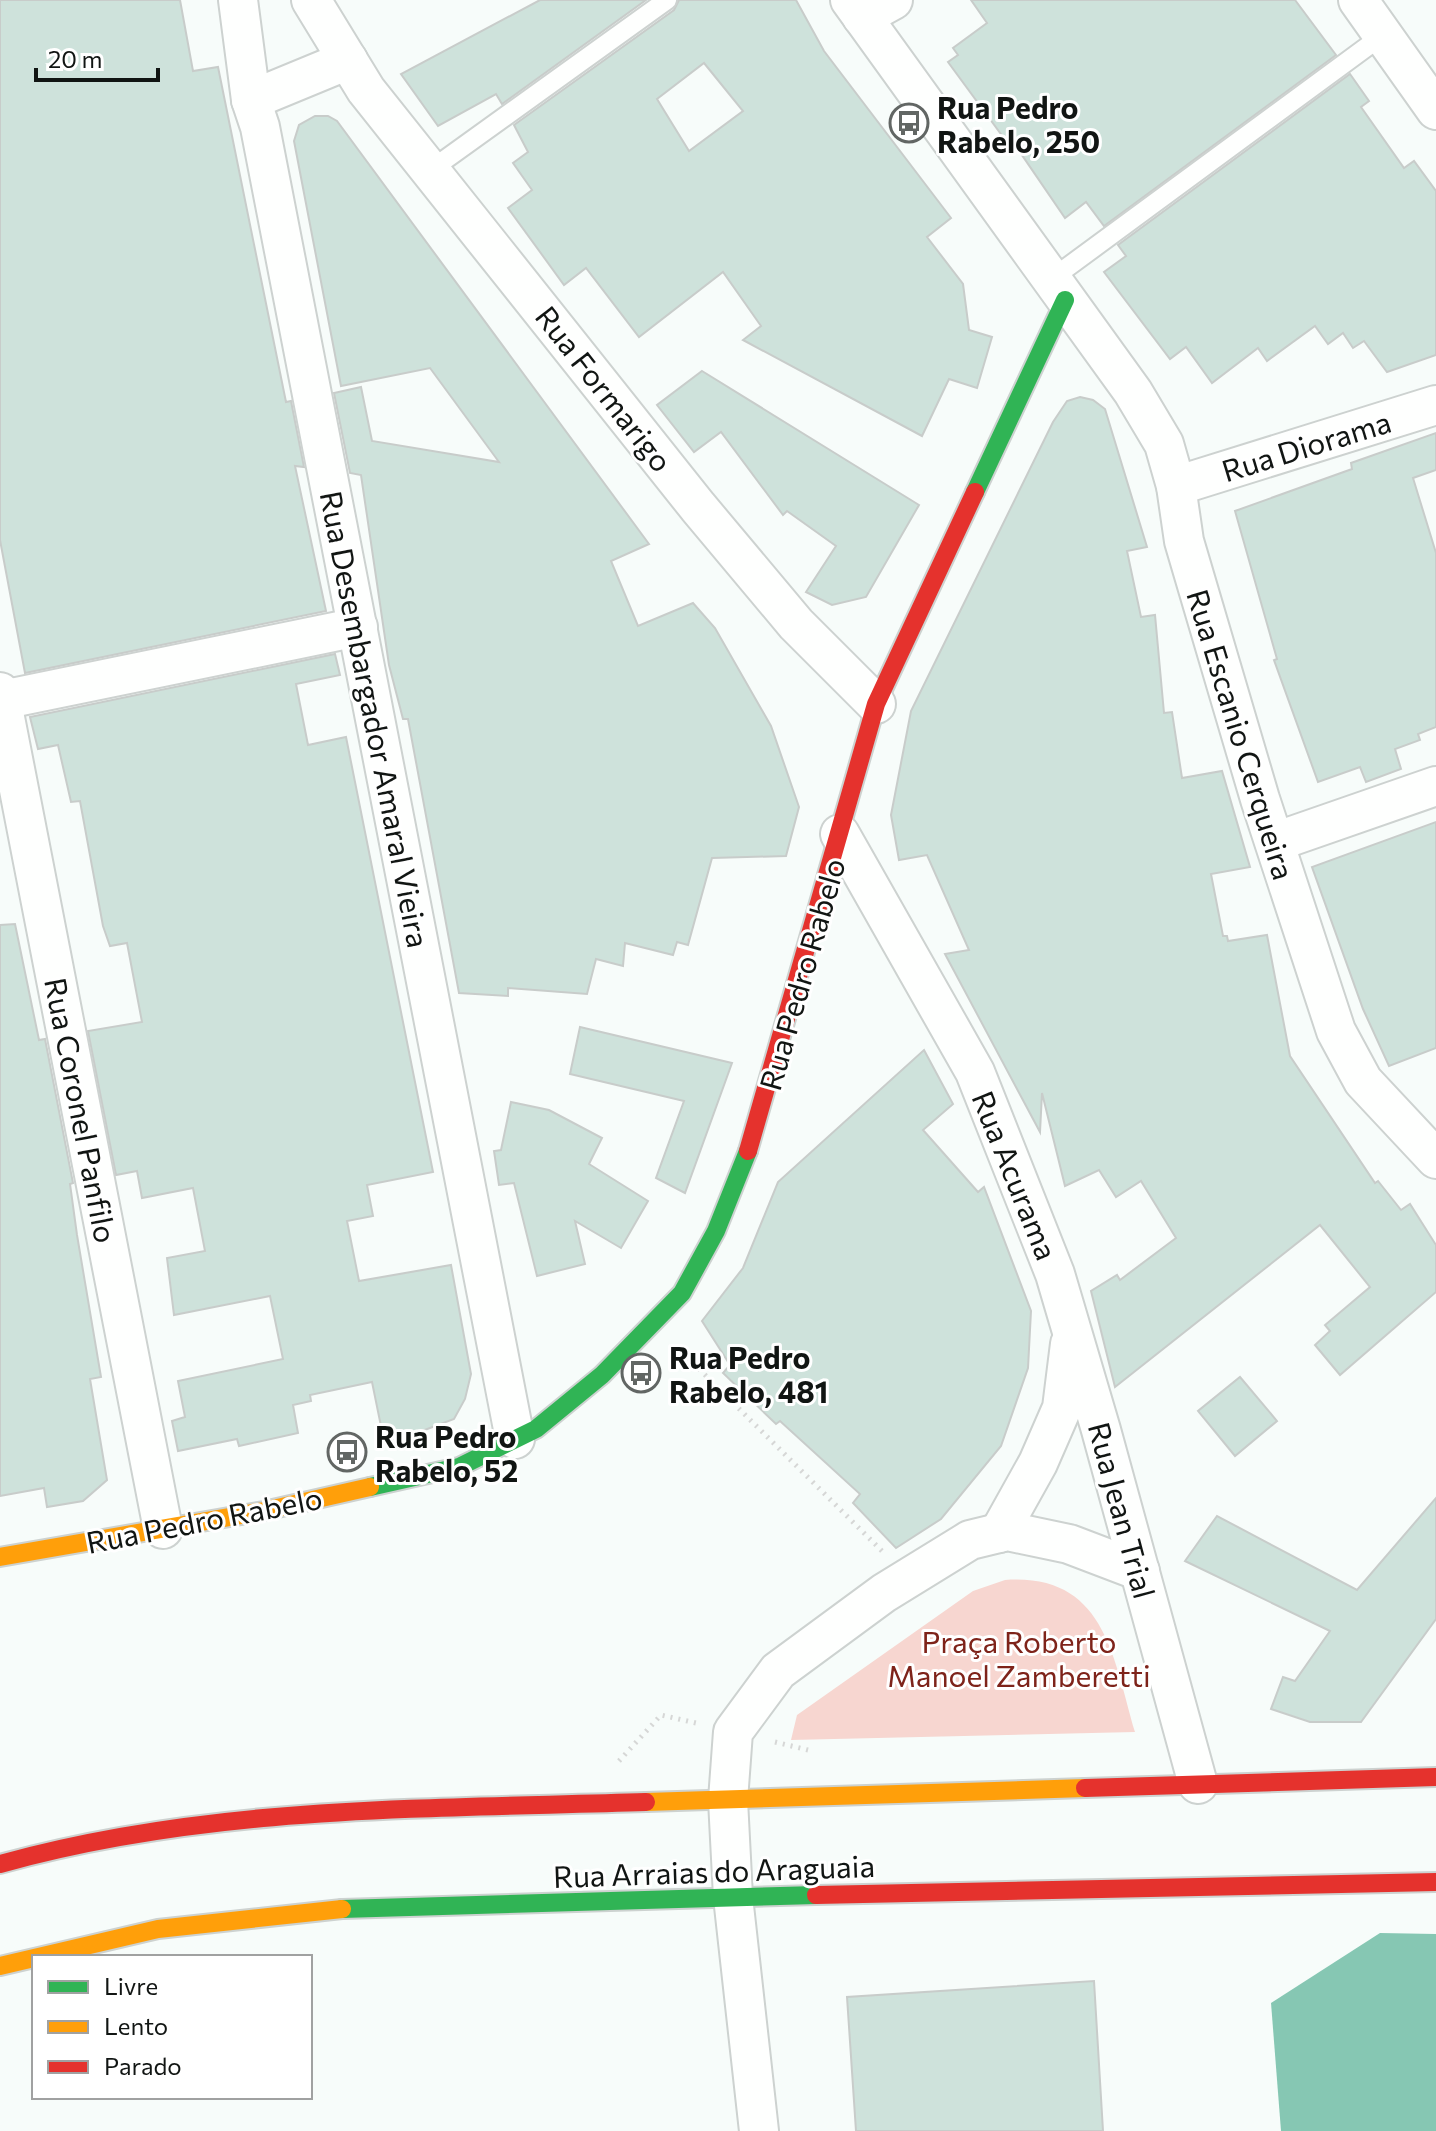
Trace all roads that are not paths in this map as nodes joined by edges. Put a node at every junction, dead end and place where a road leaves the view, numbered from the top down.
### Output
1 (238, 0) edge
2 (311, 0) edge
3 (667, 0) edge
4 (1358, 0) edge
5 (868, 6) edge
6 (1383, 35) junction
7 (348, 60) junction
8 (251, 100) junction
9 (1436, 110) edge
10 (432, 169) junction
11 (1057, 290) junction
12 (1436, 405) edge
13 (1176, 486) junction
14 (358, 627) junction
15 (1, 696) edge
16 (876, 704) junction
17 (1436, 786) edge
18 (840, 834) junction
19 (1275, 842) junction
20 (1436, 1159) edge
21 (1071, 1329) junction
22 (515, 1439) junction
23 (163, 1529) junction
24 (999, 1533) junction
25 (0, 1557) edge
26 (1140, 1571) junction
27 (1436, 1777) edge
28 (1198, 1784) junction
29 (728, 1800) junction
30 (0, 1864) edge
31 (1436, 1882) edge
32 (733, 1897) junction
33 (36, 1955) edge
34 (32, 1956) edge
35 (0, 1966) edge
36 (759, 2131) edge

1 - 8 street, Rua Desembargador Amaral Vieira
2 - 7 street, Rua Formarigo
3 - 10 lane
4 - 6 street
5 - 11 street
6 - 9 street
6 - 11 lane
7 - 8 street
7 - 10 street, Rua Formarigo
8 - 14 street, Rua Desembargador Amaral Vieira
10 - 16 street, Rua Formarigo
11 - 13 street, Rua Escanio Cerqueira
11 - 16 main road, Rua Pedro Rabelo
12 - 13 street, Rua Diorama
13 - 19 street, Rua Escanio Cerqueira
14 - 15 street
14 - 22 street, Rua Desembargador Amaral Vieira
15 - 23 street, Rua Coronel Panfilo
16 - 18 main road, Rua Pedro Rabelo
17 - 19 street
18 - 21 street, Rua Acurama
18 - 22 main road, Rua Pedro Rabelo
19 - 20 street, Rua Escanio Cerqueira
21 - 24 street, Rua Acurama
21 - 26 street, Rua Jean Trial
22 - 23 main road, Rua Pedro Rabelo
23 - 25 main road, Rua Pedro Rabelo
24 - 26 street
24 - 29 street
26 - 28 street, Rua Jean Trial
27 - 28 main road
28 - 29 main road
29 - 30 main road
29 - 32 street
31 - 32 main road, Rua Arraias do Araguaia
32 - 33 main road, Rua Arraias do Araguaia
32 - 36 street
34 - 35 main road, Rua Arraias do Araguaia

